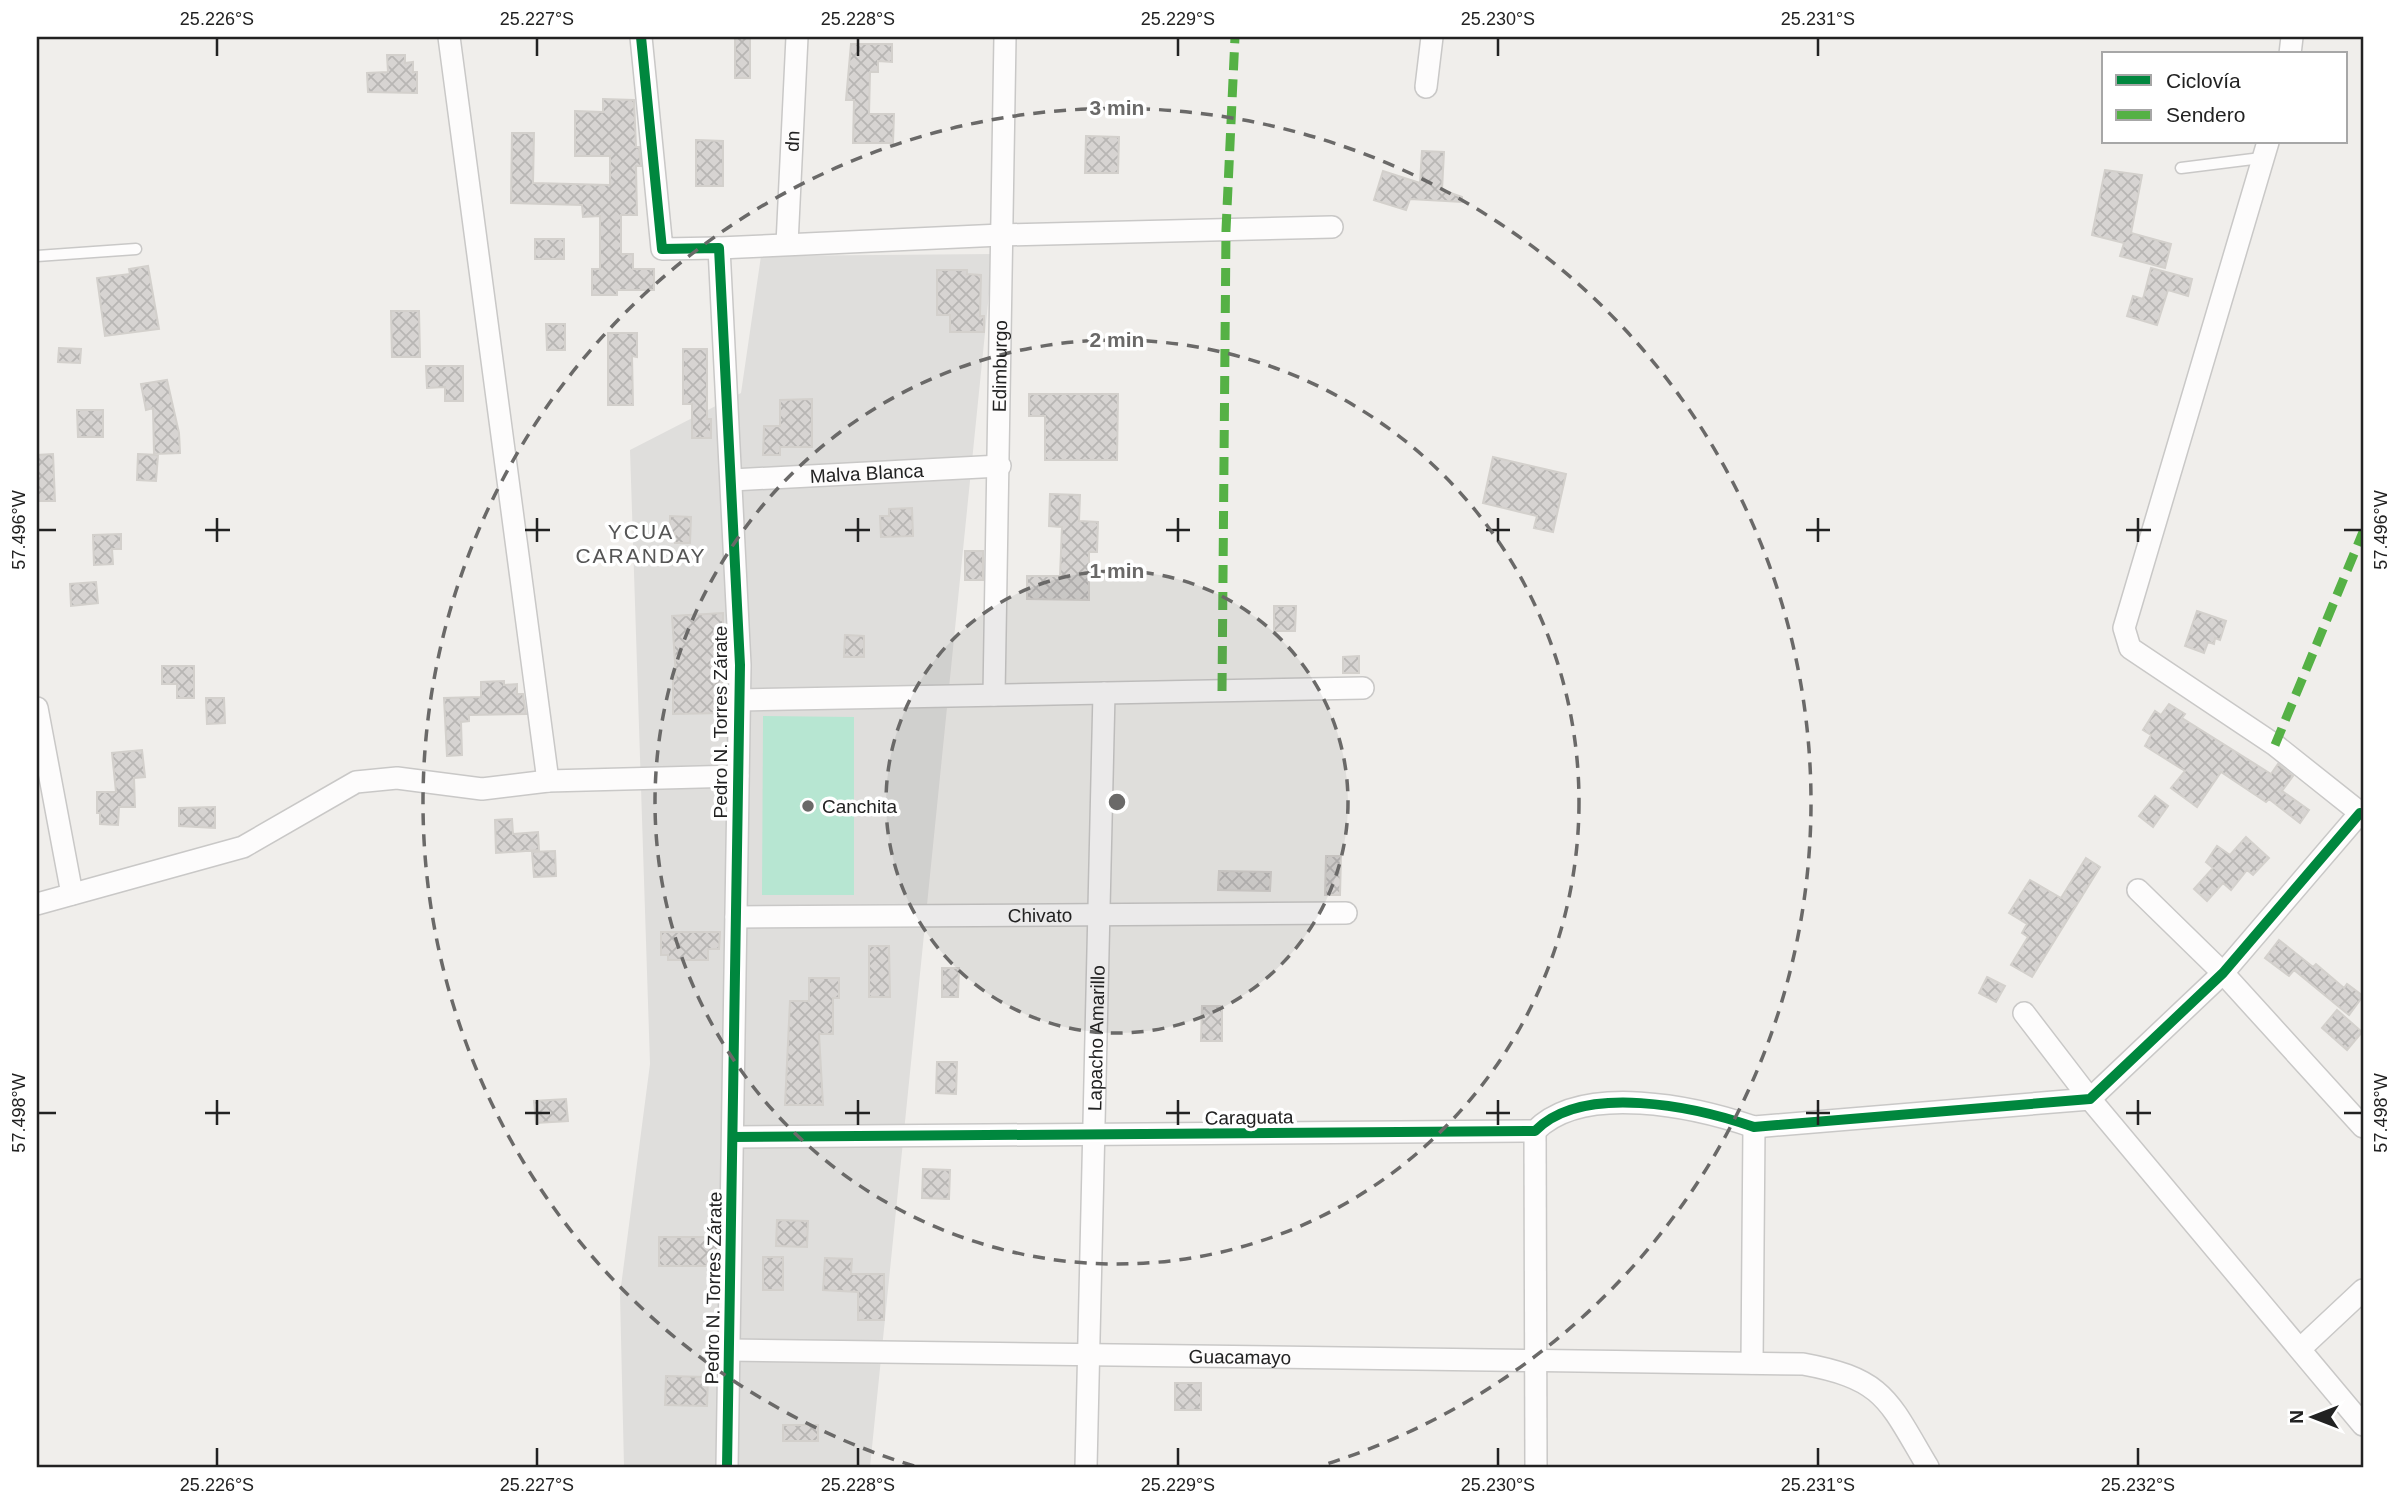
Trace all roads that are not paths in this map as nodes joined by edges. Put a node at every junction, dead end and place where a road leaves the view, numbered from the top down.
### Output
1 (449, 37) edge
2 (641, 37) edge
3 (797, 37) edge
4 (1004, 37) edge
5 (1432, 37) edge
6 (1426, 87) dead end
7 (2264, 150) edge
8 (2181, 168) dead end
9 (1332, 227) dead end
10 (1001, 235) junction
11 (787, 244) junction
12 (719, 248) junction
13 (136, 249) dead end
14 (37, 256) edge
15 (1000, 466) junction
16 (732, 480) junction
17 (1363, 688) dead end
18 (1104, 693) junction
19 (994, 695) junction
20 (740, 699) junction
21 (37, 708) edge
22 (738, 776) junction
23 (548, 781) junction
24 (2362, 814) edge
25 (2138, 890) dead end
26 (72, 894) junction
27 (37, 904) edge
28 (1099, 913) junction
29 (1346, 913) dead end
30 (736, 917) junction
31 (2223, 973) junction
32 (2024, 1013) dead end
33 (2090, 1098) junction
34 (2363, 1126) edge
35 (1754, 1127) junction
36 (1535, 1131) junction
37 (1094, 1136) junction
38 (733, 1137) junction
39 (2363, 1290) edge
40 (2300, 1349) junction
41 (729, 1350) junction
42 (1089, 1357) junction
43 (1534, 1361) junction
44 (1752, 1363) junction
45 (2363, 1425) edge
46 (727, 1467) edge
47 (1086, 1467) edge
48 (1536, 1467) edge
49 (1928, 1467) edge

1 - 23 street
2 - 12 street
3 - 11 street, dn
4 - 10 street, Edimburgo
5 - 6 street
7 - 8 lane
7 - 24 street
9 - 10 street
10 - 11 street
10 - 15 street, Edimburgo
11 - 12 street
12 - 16 street, Pedro N. Torres Zárate
13 - 14 lane
15 - 16 street, Malva Blanca
15 - 19 street, Edimburgo
16 - 20 street, Pedro N. Torres Zárate
17 - 18 street
18 - 19 street
18 - 28 street, Lapacho Amarillo
19 - 20 street
20 - 22 street, Pedro N. Torres Zárate
21 - 26 street
22 - 23 street
22 - 30 street, Pedro N. Torres Zárate
23 - 26 street
24 - 31 street
25 - 31 street
26 - 27 street
28 - 29 street, Chivato
28 - 30 street, Chivato
28 - 37 street, Lapacho Amarillo
30 - 38 street, Pedro N. Torres Zárate
31 - 33 street
31 - 34 street
32 - 33 street
33 - 35 street
33 - 40 street
35 - 36 street
35 - 44 street
36 - 37 street, Caraguata
36 - 43 street
37 - 38 street, Caraguata
37 - 42 street, Lapacho Amarillo
38 - 41 street, Pedro N. Torres Zárate
39 - 40 street
40 - 45 street
41 - 42 street, Guacamayo
41 - 46 street, Pedro N. Torres Zárate
42 - 43 street, Guacamayo
42 - 47 street, Lapacho Amarillo
43 - 44 street, Guacamayo
43 - 48 street
44 - 49 street, Guacamayo

